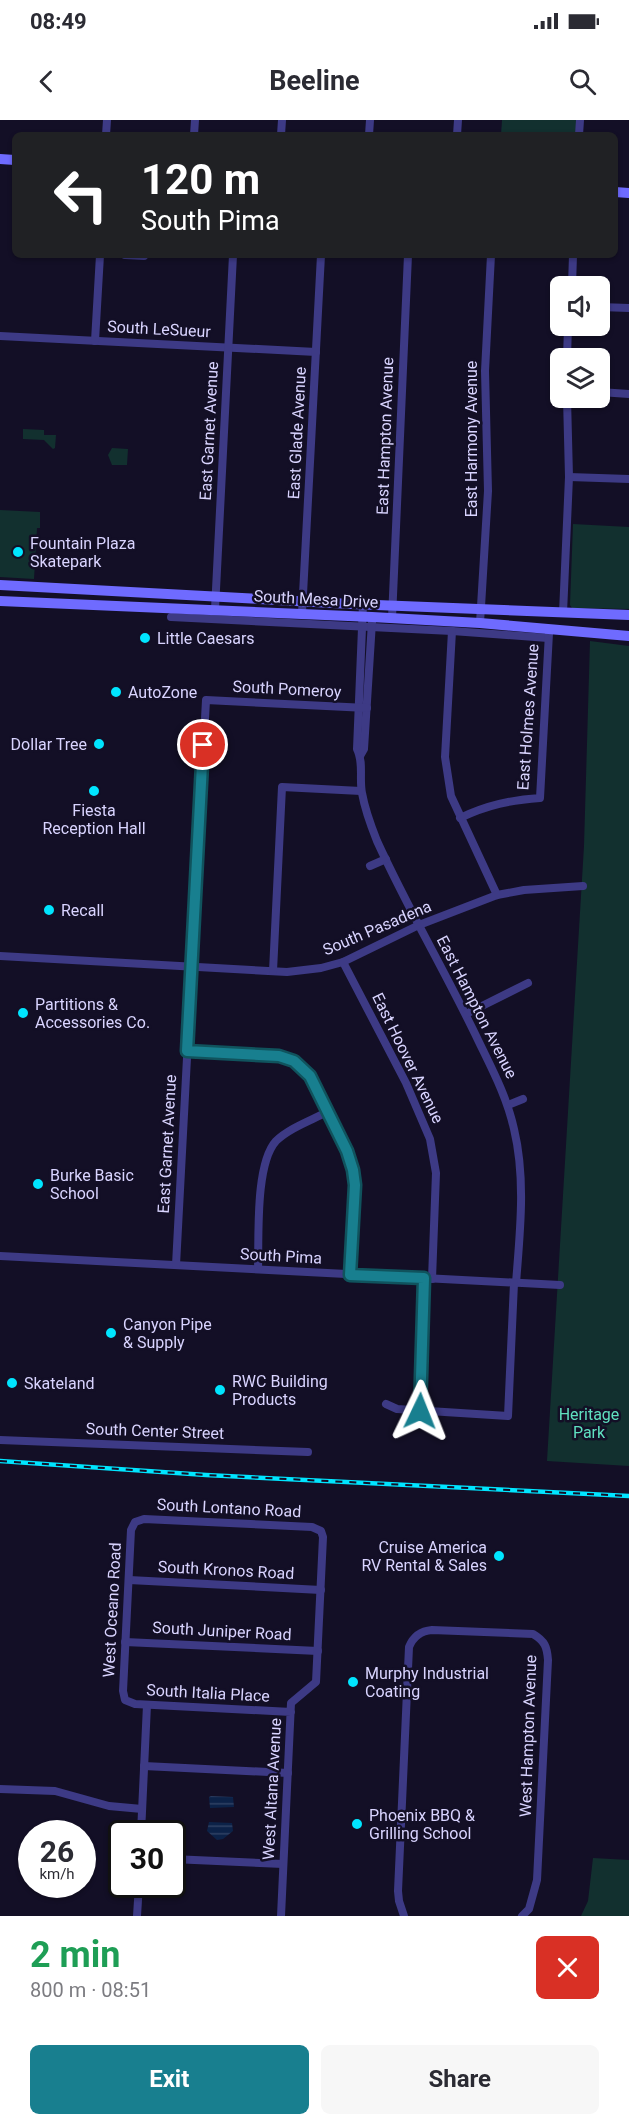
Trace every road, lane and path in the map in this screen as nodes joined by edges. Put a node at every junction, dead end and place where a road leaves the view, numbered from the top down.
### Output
1 (100, 258) edge
2 (233, 258) edge
3 (321, 258) edge
4 (408, 258) edge
5 (491, 258) edge
6 (573, 258) edge
7 (572, 276) edge
8 (610, 307) edge
9 (629, 308) edge
10 (0, 336) edge
11 (95, 341) junction
12 (228, 347) junction
13 (316, 352) junction
14 (610, 393) edge
15 (629, 394) edge
16 (567, 408) edge
17 (569, 477) junction
18 (629, 479) edge
19 (0, 585) edge
20 (216, 596) junction
21 (0, 601) edge
22 (302, 601) junction
23 (368, 604) junction
24 (393, 605) junction
25 (215, 609) junction
26 (482, 609) junction
27 (302, 613) junction
28 (563, 613) junction
29 (629, 615) edge
30 (171, 617) dead end
31 (392, 618) junction
32 (367, 621) junction
33 (480, 623) junction
34 (452, 631) junction
35 (549, 633) junction
36 (629, 636) edge
37 (206, 700) joint
38 (363, 708) junction
39 (361, 791) junction
40 (460, 818) junction
41 (386, 859) junction
42 (370, 866) dead end
43 (583, 886) dead end
44 (497, 895) junction
45 (419, 925) junction
46 (0, 956) edge
47 (343, 962) junction
48 (190, 966) junction
49 (273, 971) junction
50 (528, 983) dead end
51 (466, 1014) junction
52 (187, 1051) junction
53 (523, 1099) dead end
54 (508, 1105) junction
55 (329, 1111) junction
56 (0, 1256) edge
57 (176, 1265) junction
58 (258, 1269) junction
59 (350, 1275) junction
60 (428, 1279) junction
61 (515, 1283) junction
62 (560, 1285) dead end
63 (386, 1404) dead end
64 (420, 1411) junction
65 (0, 1440) edge
66 (308, 1452) dead end
67 (135, 1522) joint
68 (321, 1531) joint
69 (129, 1580) junction
70 (321, 1590) junction
71 (125, 1642) junction
72 (318, 1651) junction
73 (125, 1700) joint
74 (147, 1705) junction
75 (291, 1712) junction
76 (144, 1766) junction
77 (288, 1773) junction
78 (0, 1789) edge
79 (142, 1809) junction
80 (142, 1820) edge
81 (186, 1860) edge
82 (284, 1864) junction
83 (138, 1898) edge
84 (137, 1916) edge
85 (281, 1916) edge
86 (404, 1916) edge
87 (522, 1916) edge

1 - 11 street
2 - 12 street, East Garnet Avenue
3 - 13 street, East Glade Avenue
4 - 24 street, East Hampton Avenue
5 - 26 street, East Harmony Avenue
6 - 7 street
8 - 9 street
10 - 11 street, South LeSueur
11 - 12 street, South LeSueur
12 - 13 street, South LeSueur
12 - 20 street, East Garnet Avenue
13 - 22 street, East Glade Avenue
14 - 15 street
16 - 17 street
17 - 18 street
17 - 28 street
19 - 20 main road, South Mesa Drive
20 - 22 main road, South Mesa Drive
20 - 25 street, East Garnet Avenue
21 - 25 main road, South Mesa Drive
22 - 23 main road, South Mesa Drive
22 - 27 street, East Glade Avenue
23 - 24 main road, South Mesa Drive
23 - 32 street, East Hampton Avenue
24 - 26 main road, South Mesa Drive
24 - 31 street, East Hampton Avenue
25 - 27 main road, South Mesa Drive
26 - 28 main road, South Mesa Drive
26 - 33 street, East Harmony Avenue
27 - 32 main road, South Mesa Drive
28 - 29 main road, South Mesa Drive
30 - 32 street, South Mesa Drive
31 - 32 main road, South Mesa Drive
31 - 33 main road, South Mesa Drive
32 - 34 street, South Mesa Drive
32 - 38 street, East Hampton Avenue
33 - 35 main road, South Mesa Drive
34 - 35 street, South Mesa Drive
34 - 40 street
35 - 36 main road, South Mesa Drive
35 - 40 street, East Holmes Avenue
37 - 38 street, South Pomeroy
37 - 48 street, East Garnet Avenue
38 - 39 street, East Hampton Avenue
39 - 41 street, East Hampton Avenue
39 - 49 street
40 - 44 street
41 - 42 street
41 - 45 street, East Hampton Avenue
43 - 44 street, South Pasadena
44 - 45 street, South Pasadena
45 - 47 street, South Pasadena
45 - 51 street, East Hampton Avenue
46 - 48 street, South Pasadena
47 - 49 street, South Pasadena
47 - 60 street, East Hoover Avenue
48 - 49 street, South Pasadena
48 - 52 street, East Garnet Avenue
50 - 51 street
51 - 54 street, East Hampton Avenue
52 - 55 street
52 - 57 street, East Garnet Avenue
53 - 54 street, East Hampton Avenue
54 - 61 street, East Hampton Avenue
55 - 58 street
55 - 59 street
56 - 57 street, South Pima
57 - 58 street, South Pima
58 - 59 street, South Pima
59 - 60 street, South Pima
60 - 61 street, South Pima
60 - 64 street, East Hoover Avenue
61 - 62 street, South Pima
61 - 64 street, East Hampton Avenue
63 - 64 street
65 - 66 street, South Center Street
67 - 68 street, South Lontano Road
67 - 69 street, West Oceano Road
68 - 70 street, West Altana Avenue
69 - 70 street, South Kronos Road
69 - 71 street, West Oceano Road
70 - 72 street, West Altana Avenue
71 - 72 street, South Juniper Road
71 - 73 street, West Oceano Road
72 - 75 street, West Altana Avenue
73 - 74 street, South Italia Place
74 - 75 street, South Italia Place
74 - 76 street
75 - 77 street, West Altana Avenue
76 - 77 street
76 - 79 street
77 - 82 street, West Altana Avenue
78 - 79 street
79 - 80 street
81 - 82 street
82 - 85 street, West Altana Avenue
83 - 84 street
86 - 87 street, West Hampton Avenue

